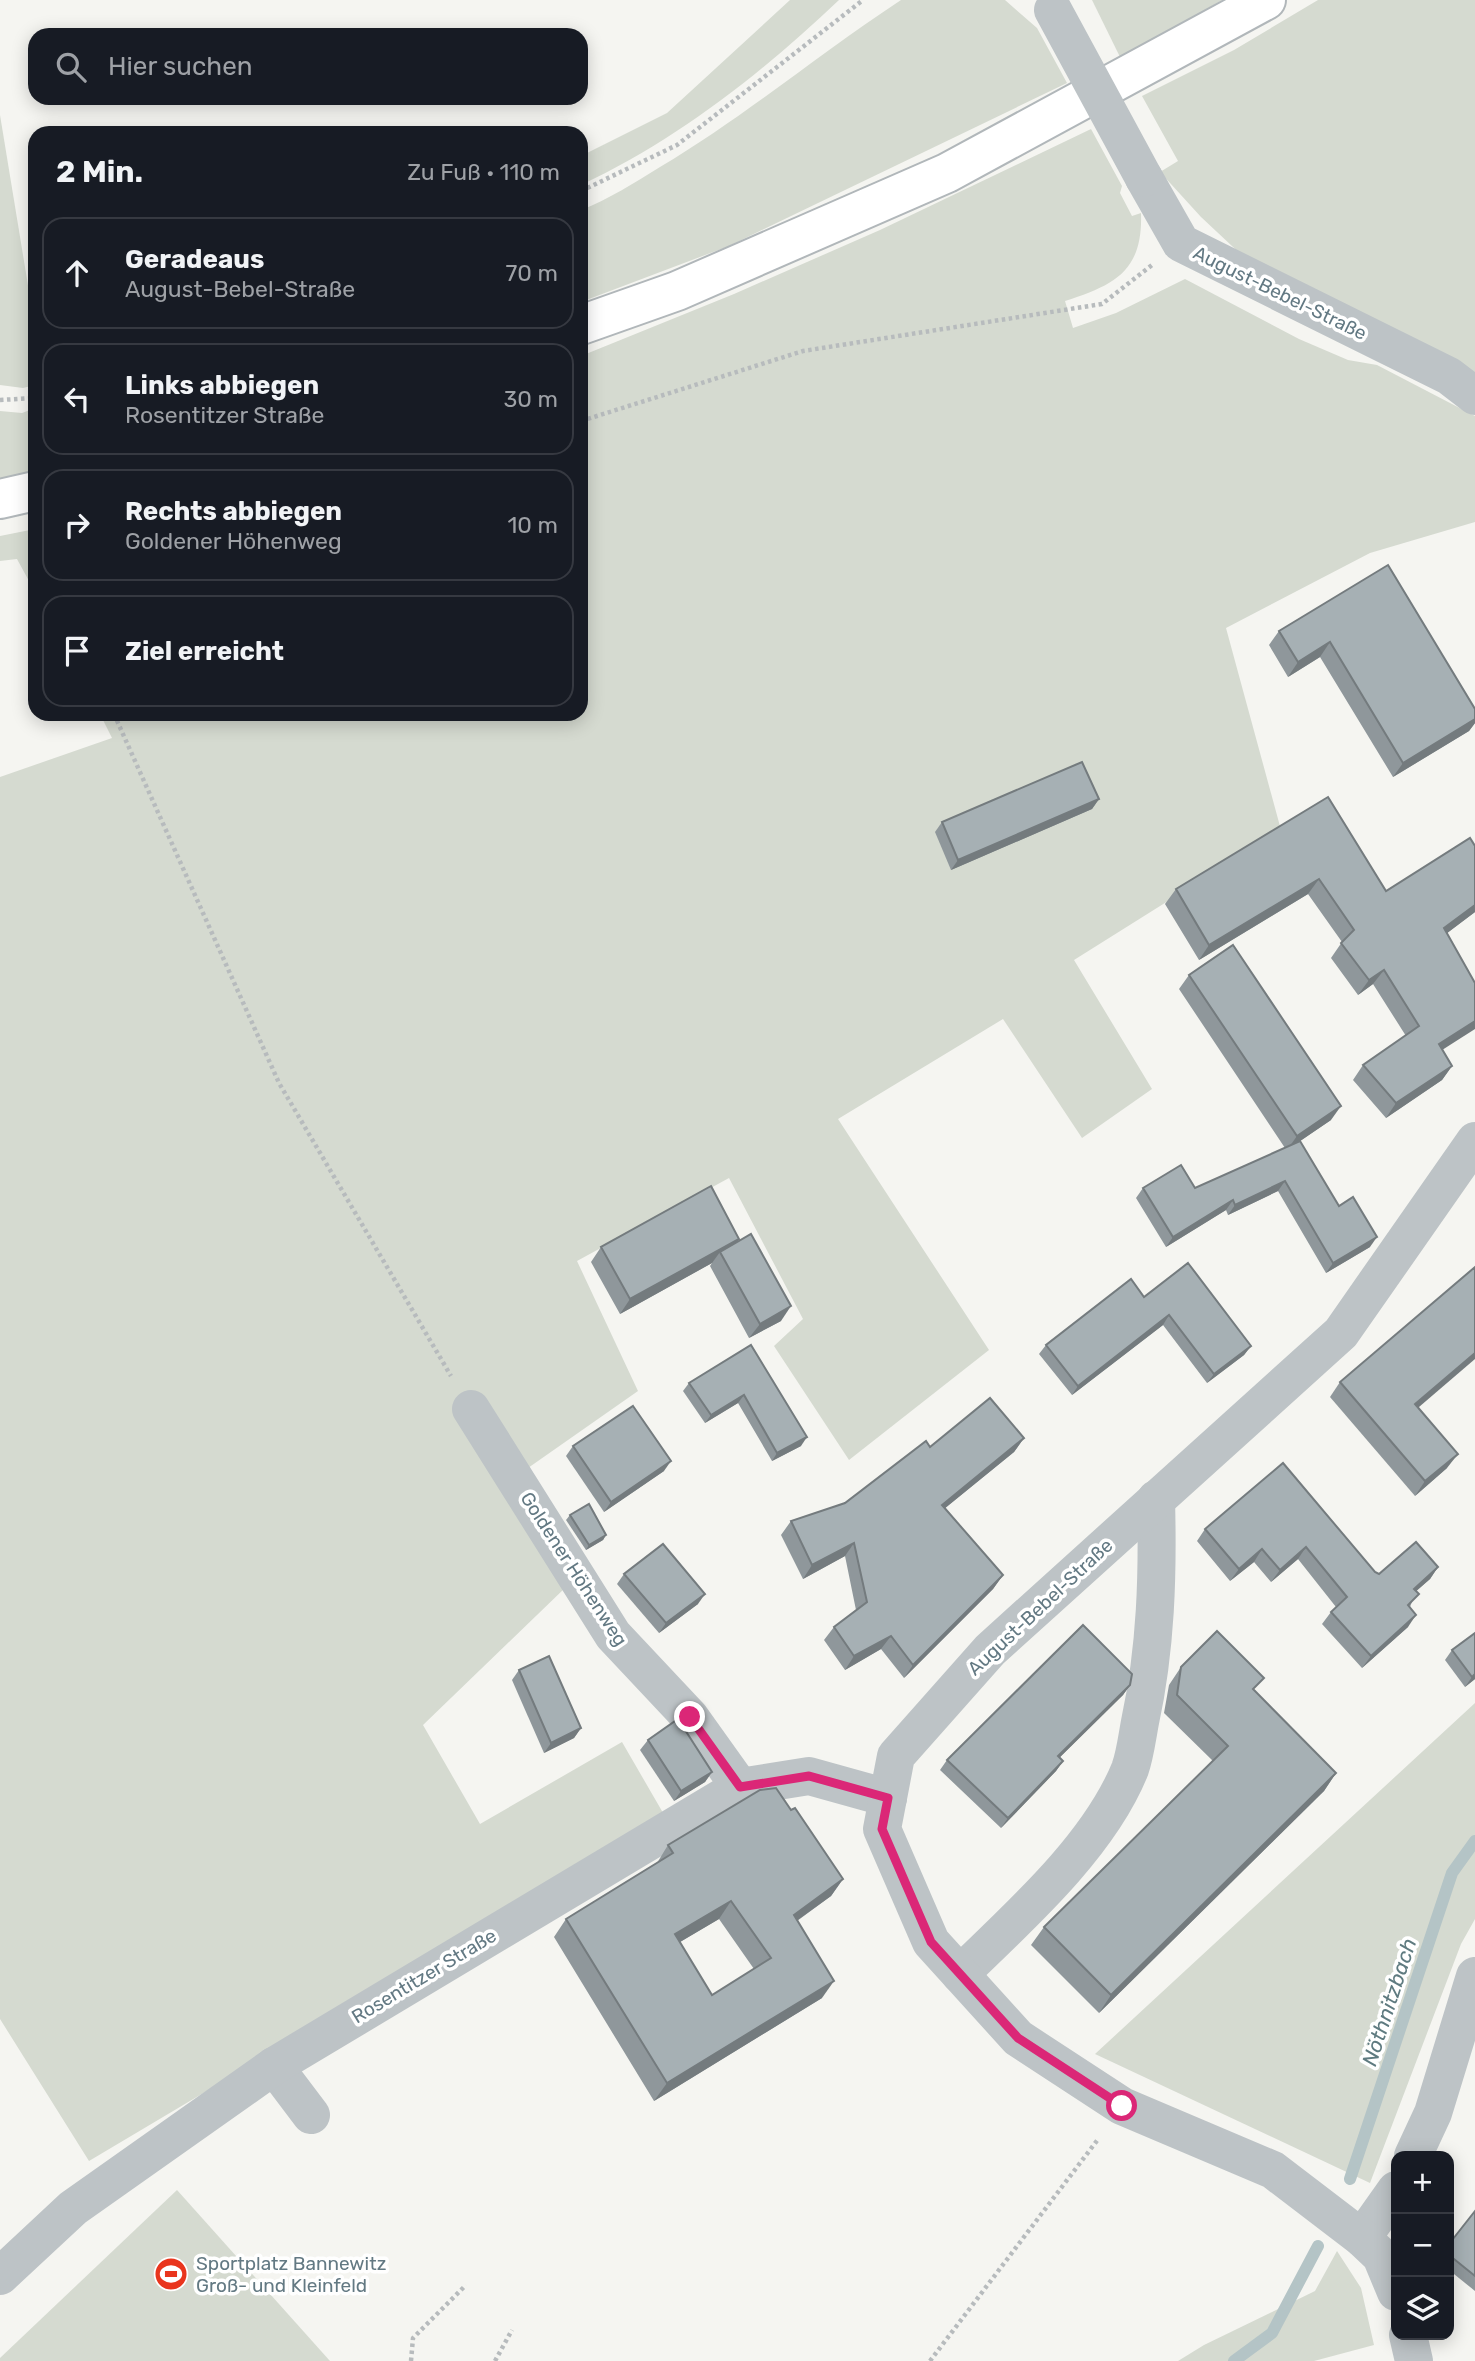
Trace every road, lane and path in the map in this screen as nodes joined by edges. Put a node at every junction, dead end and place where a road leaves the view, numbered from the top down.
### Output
1 (863, 0) edge
2 (1266, 0) edge
3 (1051, 5) edge
4 (588, 188) edge
5 (1181, 243) junction
6 (588, 323) edge
7 (1475, 396) edge
8 (28, 398) edge
9 (0, 400) edge
10 (588, 419) edge
11 (28, 493) edge
12 (0, 499) edge
13 (117, 721) edge
14 (1469, 1165) edge
15 (471, 1409) joint
16 (1156, 1499) junction
17 (740, 1787) junction
18 (888, 1798) junction
19 (960, 1974) junction
20 (1475, 1976) edge
21 (274, 2066) junction
22 (1122, 2106) junction
23 (311, 2115) dead end
24 (1415, 2151) edge
25 (1391, 2197) edge
26 (1362, 2238) junction
27 (0, 2276) edge
28 (1391, 2279) edge
29 (466, 2285) dead end
30 (512, 2330) dead end
31 (1409, 2340) edge
32 (411, 2361) edge
33 (495, 2361) edge
34 (930, 2361) edge
35 (1414, 2361) edge

1 - 4 path
2 - 6 main road
3 - 5 street, August-Bebel-Straße, bridge
5 - 7 street, August-Bebel-Straße
5 - 10 path
8 - 9 path
11 - 12 main road
13 - 15 path
14 - 16 street, August-Bebel-Straße
15 - 17 street, Goldener Höhenweg
16 - 18 street, August-Bebel-Straße
16 - 19 street
17 - 18 street, Rosentitzer Straße
17 - 21 street, Rosentitzer Straße
18 - 19 street, August-Bebel-Straße
19 - 22 street, August-Bebel-Straße
20 - 24 street
21 - 23 street
21 - 27 street, Rosentitzer Straße
22 - 26 street, August-Bebel-Straße
22 - 34 path
25 - 26 street
26 - 28 street, August-Bebel-Straße
29 - 32 path
30 - 33 path
31 - 35 street

